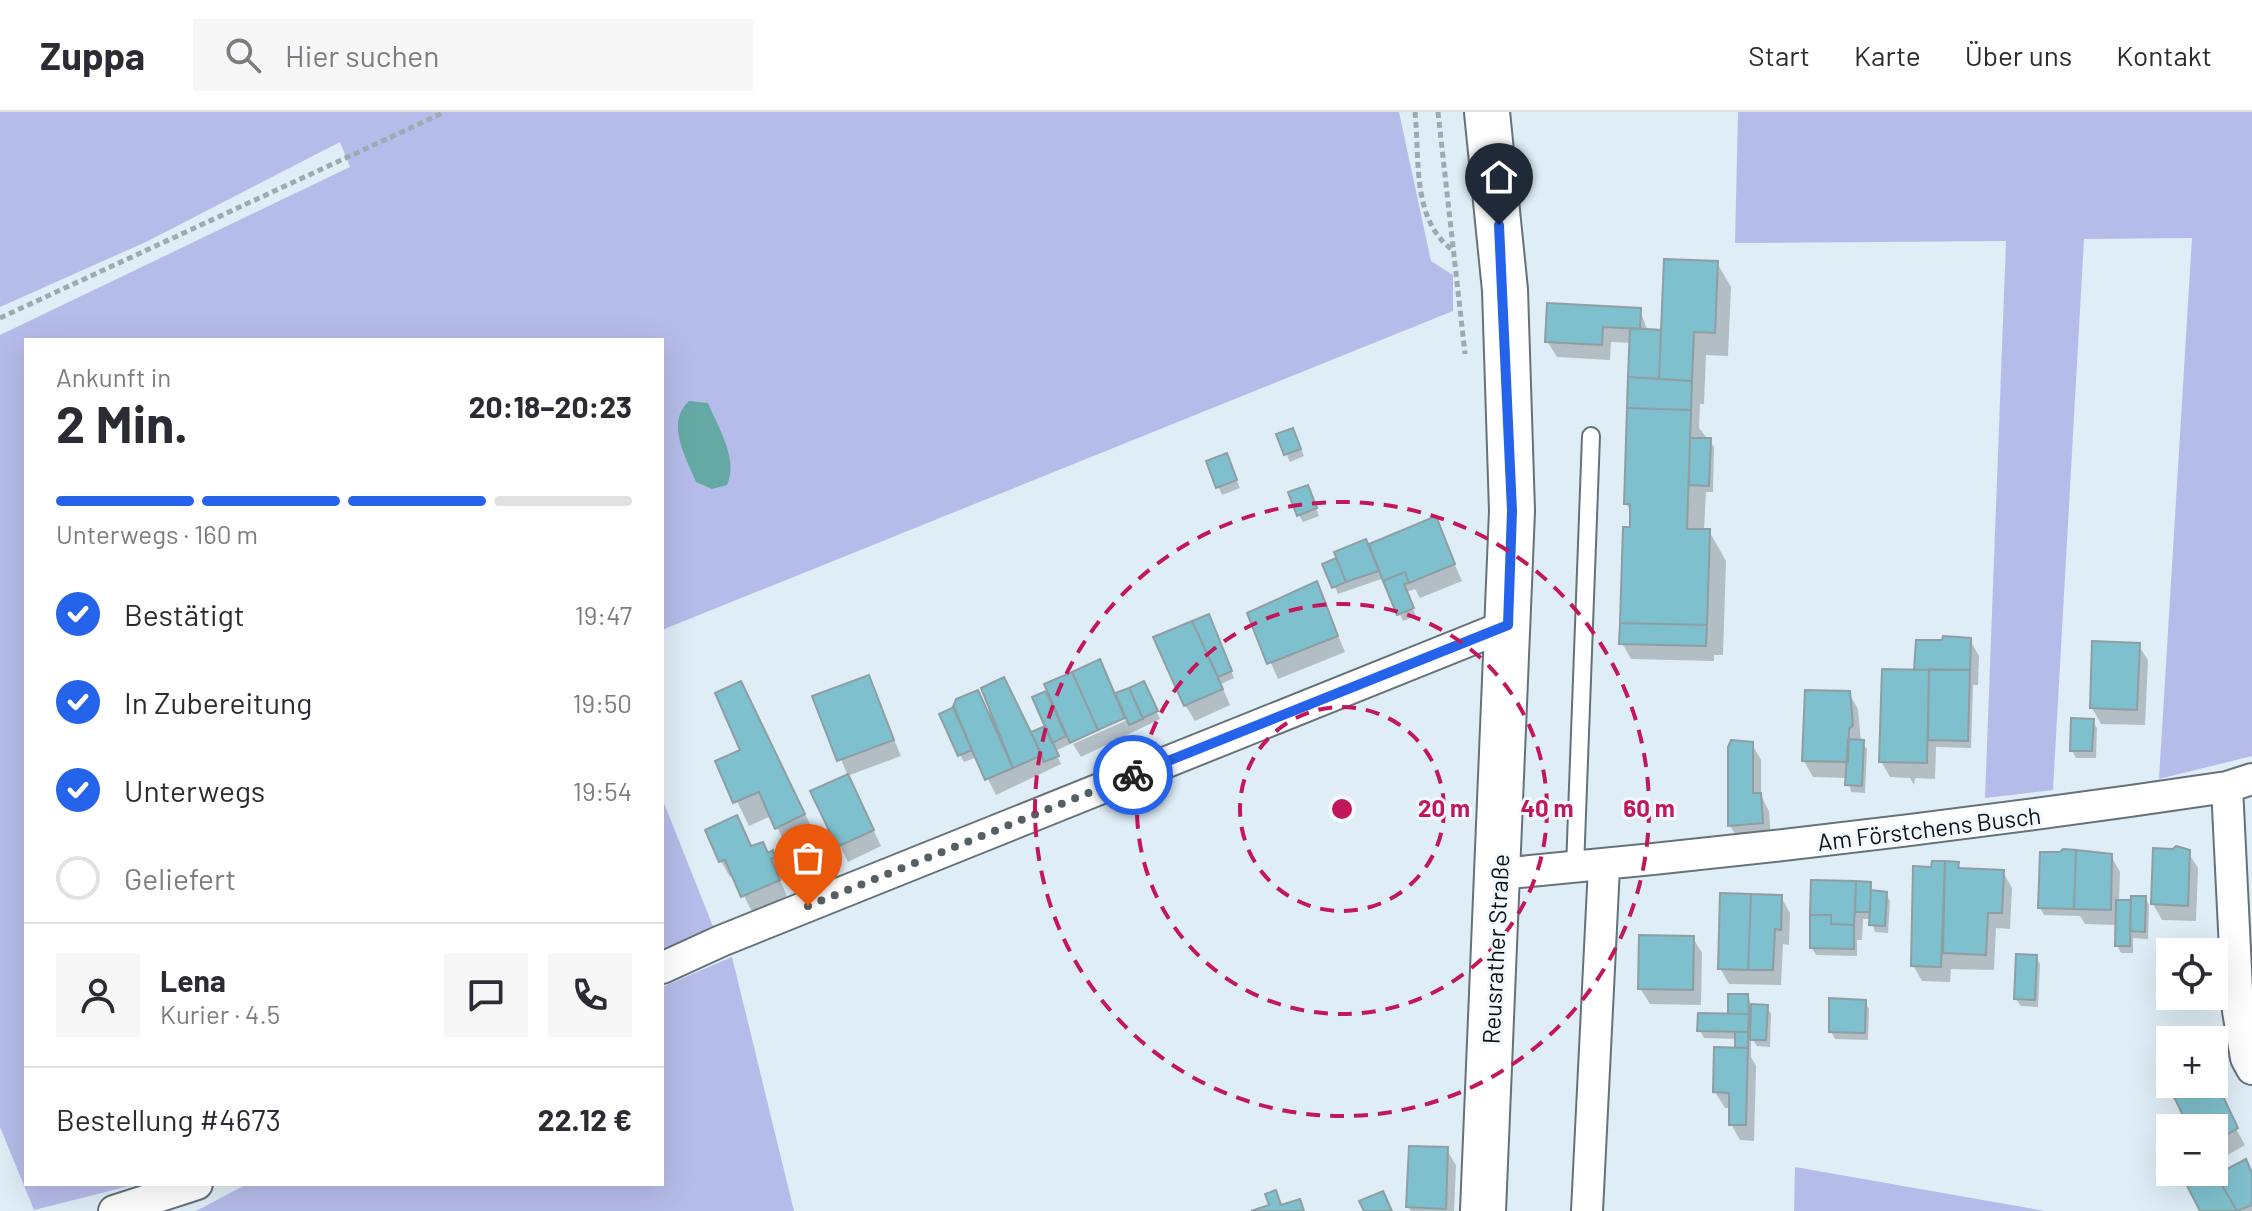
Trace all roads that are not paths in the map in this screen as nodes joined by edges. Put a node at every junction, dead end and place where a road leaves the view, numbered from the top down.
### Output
1 (1487, 112) edge
2 (1591, 436) dead end
3 (1508, 625) junction
4 (2239, 783) edge
5 (1590, 868) junction
6 (1498, 874) junction
7 (664, 967) edge
8 (2252, 1069) edge
9 (191, 1186) edge
10 (114, 1211) edge
11 (1483, 1211) edge
12 (1587, 1211) edge

1 - 3 main road, Reusrather Straße
2 - 5 lane
3 - 6 main road, Reusrather Straße
3 - 7 street
4 - 5 street, Am Förstchens Busch
4 - 8 street
5 - 6 street, Am Förstchens Busch
5 - 12 street
6 - 11 main road, Reusrather Straße
9 - 10 street

